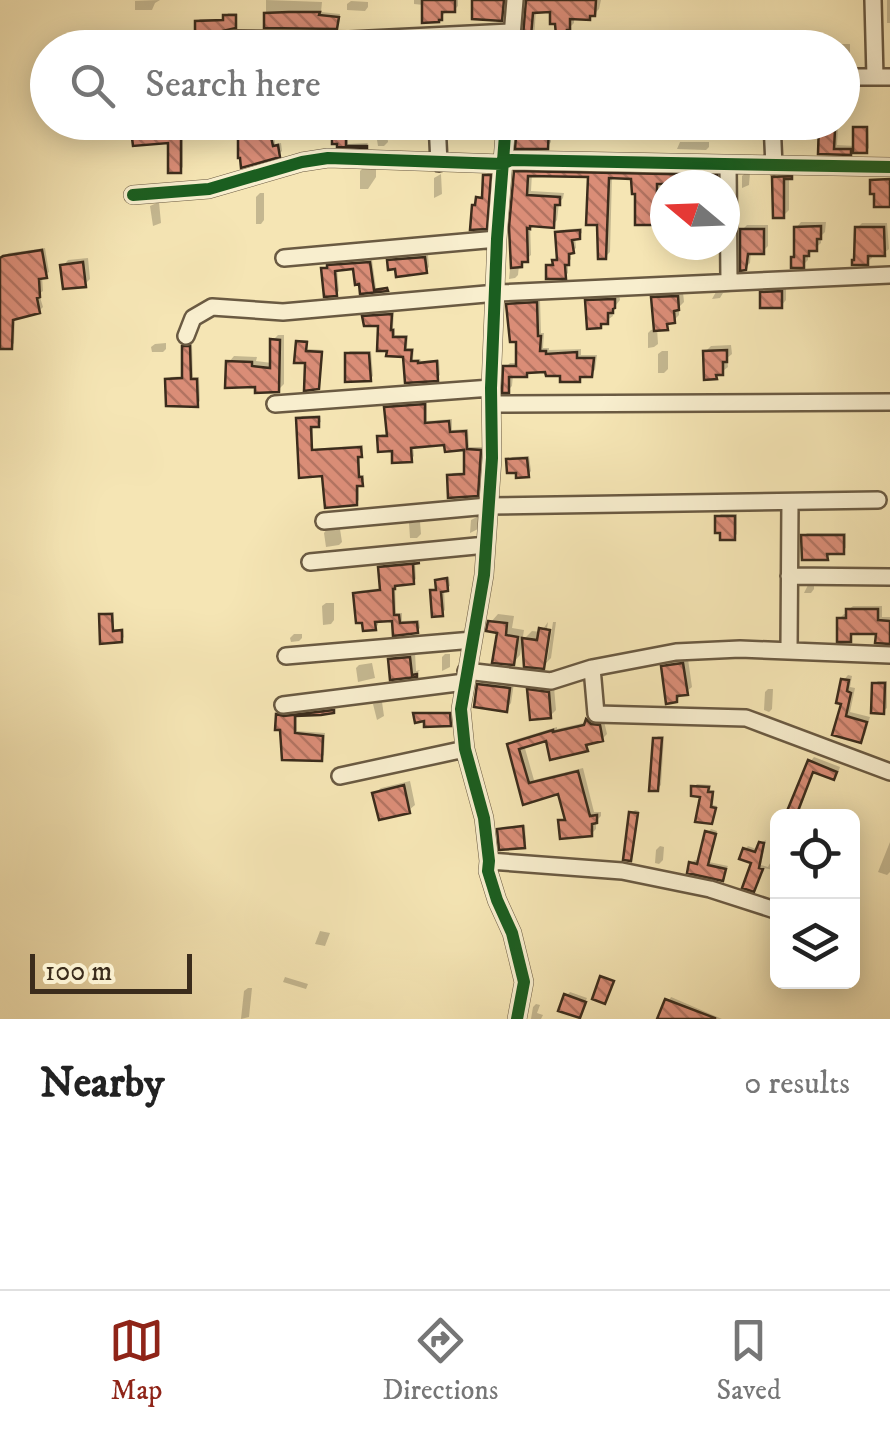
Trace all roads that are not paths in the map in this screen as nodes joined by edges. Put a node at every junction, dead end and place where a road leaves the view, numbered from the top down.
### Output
1 (516, 0) edge
2 (873, 0) edge
3 (513, 30) edge
4 (883, 77) edge
5 (438, 140) edge
6 (504, 140) edge
7 (773, 140) edge
8 (439, 163) junction
9 (502, 164) junction
10 (728, 165) junction
11 (774, 166) junction
12 (890, 167) edge
13 (133, 196) dead end
14 (498, 240) junction
15 (284, 258) dead end
16 (890, 276) edge
17 (728, 282) junction
18 (497, 293) junction
19 (186, 336) dead end
20 (492, 396) junction
21 (890, 402) edge
22 (276, 404) dead end
23 (878, 500) dead end
24 (790, 502) junction
25 (488, 506) junction
26 (324, 521) dead end
27 (486, 544) junction
28 (310, 562) dead end
29 (788, 576) junction
30 (890, 577) edge
31 (473, 640) junction
32 (789, 650) junction
33 (890, 655) edge
34 (286, 656) dead end
35 (592, 668) junction
36 (466, 676) junction
37 (283, 704) dead end
38 (465, 749) junction
39 (890, 772) edge
40 (340, 776) dead end
41 (489, 861) junction
42 (770, 909) edge
43 (517, 1019) edge

1 - 3 street
2 - 4 street
5 - 8 street
6 - 9 street
7 - 11 street
8 - 9 street
8 - 13 street
9 - 10 street
9 - 14 street
10 - 11 street
10 - 17 street
11 - 12 street
14 - 15 street
14 - 18 street
16 - 17 street
17 - 18 street
18 - 19 street
18 - 20 street
20 - 21 street
20 - 22 street
20 - 25 street
23 - 24 street
24 - 25 street
24 - 29 street
25 - 26 street
25 - 27 street
27 - 28 street
27 - 31 street
29 - 30 street
29 - 32 street
31 - 34 street
31 - 36 street
32 - 33 street
32 - 35 street
35 - 36 street
35 - 39 street
36 - 37 street
36 - 38 street
38 - 40 street
38 - 41 street
41 - 42 street
41 - 43 street

